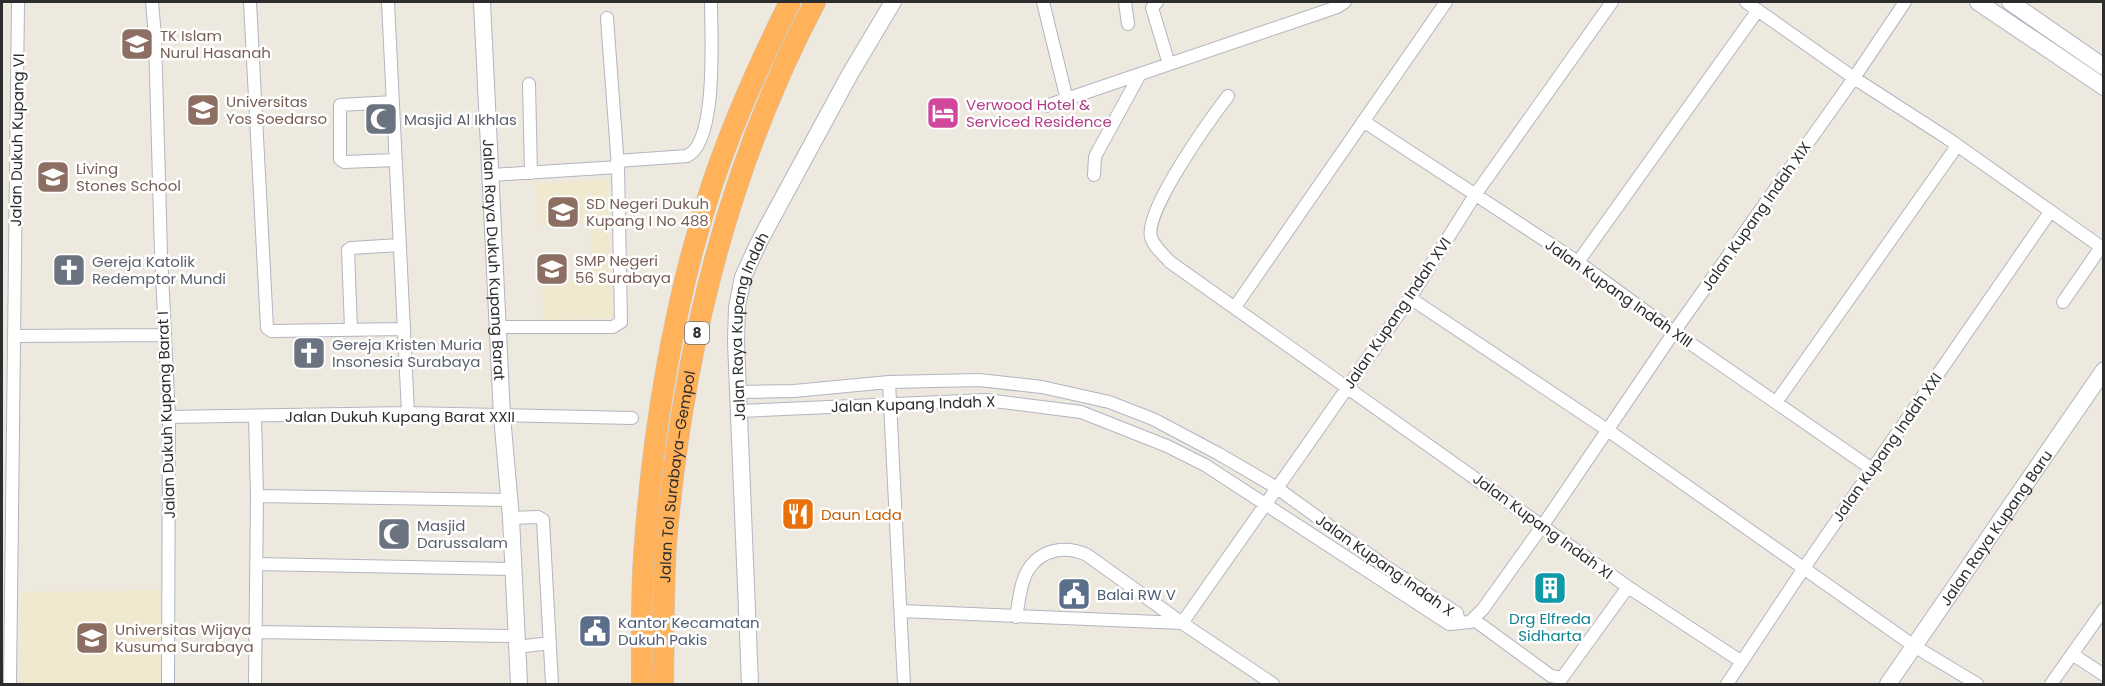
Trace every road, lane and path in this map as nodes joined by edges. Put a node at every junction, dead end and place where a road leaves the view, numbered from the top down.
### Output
1 (18, 2) edge
2 (152, 2) edge
3 (250, 2) edge
4 (388, 2) edge
5 (482, 2) edge
6 (711, 2) edge
7 (790, 2) edge
8 (815, 2) edge
9 (893, 2) edge
10 (1042, 2) edge
11 (1125, 2) edge
12 (1345, 2) edge
13 (1446, 2) edge
14 (1612, 2) edge
15 (1746, 2) edge
16 (1905, 2) edge
17 (1978, 2) edge
18 (2010, 2) edge
19 (1150, 4) edge
20 (1758, 10) junction
21 (607, 18) dead end
22 (1128, 24) dead end
23 (1169, 64) junction
24 (2103, 67) edge
25 (1139, 76) junction
26 (1854, 78) junction
27 (529, 84) dead end
28 (2103, 87) edge
29 (1228, 96) dead end
30 (1067, 100) junction
31 (393, 102) junction
32 (1046, 106) dead end
33 (1364, 121) junction
34 (1957, 146) junction
35 (396, 160) junction
36 (617, 164) junction
37 (531, 172) junction
38 (491, 175) junction
39 (1094, 175) dead end
40 (1476, 195) junction
41 (2050, 212) junction
42 (400, 245) junction
43 (2102, 248) edge
44 (1578, 262) junction
45 (1410, 297) junction
46 (2063, 302) dead end
47 (1235, 307) junction
48 (498, 327) junction
49 (351, 329) junction
50 (404, 329) junction
51 (1674, 332) junction
52 (164, 335) junction
53 (14, 336) junction
54 (2103, 370) edge
55 (889, 382) junction
56 (7, 383) edge
57 (1347, 387) junction
58 (739, 392) junction
59 (1096, 398) junction
60 (1777, 401) junction
61 (890, 403) junction
62 (740, 411) junction
63 (408, 413) junction
64 (1089, 415) junction
65 (255, 416) junction
66 (502, 416) junction
67 (169, 417) junction
68 (632, 418) dead end
69 (1606, 429) junction
70 (1872, 469) junction
71 (1277, 488) junction
72 (257, 496) junction
73 (509, 500) junction
74 (1266, 503) junction
75 (511, 518) junction
76 (1543, 525) junction
77 (1335, 529) junction
78 (1325, 542) junction
79 (257, 564) junction
80 (1382, 564) junction
81 (1804, 568) junction
82 (512, 569) junction
83 (1375, 576) junction
84 (1628, 587) junction
85 (6, 602) edge
86 (2103, 609) edge
87 (901, 611) junction
88 (1016, 617) junction
89 (1473, 619) junction
90 (1182, 623) junction
91 (1459, 623) junction
92 (256, 633) junction
93 (517, 641) junction
94 (550, 643) junction
95 (1914, 646) junction
96 (2072, 654) junction
97 (1742, 662) junction
98 (2103, 675) edge
99 (10, 684) edge
100 (168, 684) edge
101 (255, 684) edge
102 (519, 684) edge
103 (552, 684) edge
104 (642, 684) edge
105 (663, 684) edge
106 (750, 684) edge
107 (904, 684) edge
108 (1273, 684) edge
109 (1728, 684) edge
110 (1888, 684) edge
111 (1977, 684) edge
112 (2051, 684) edge

1 - 53 street, Jalan Dukuh Kupang VI
2 - 52 street, Jalan Dukuh Kupang Barat I
3 - 49 street
4 - 31 street
5 - 38 street, Jalan Raya Dukuh Kupang Barat
6 - 36 street
7 - 104 highway, Jalan Tol Surabaya–Gempol / 8
8 - 105 highway, Jalan Tol Surabaya–Gempol / 8
9 - 58 street, Jalan Raya Kupang Indah
10 - 30 street
11 - 22 street
12 - 23 street
13 - 33 street
14 - 40 street, Jalan Kupang Indah XVI
15 - 20 street
16 - 26 street, Jalan Kupang Indah XIX
17 - 28 street
18 - 24 street
19 - 23 street
20 - 26 street
20 - 44 street
21 - 36 street
23 - 25 street
25 - 30 street
25 - 39 street
26 - 34 street
26 - 51 street, Jalan Kupang Indah XIX
27 - 37 street
29 - 47 street, Jalan Kupang Indah XI
30 - 32 street
31 - 35 street
31 - 35 street
33 - 40 street, Jalan Kupang Indah XIII
33 - 47 street
34 - 41 street
34 - 60 street
35 - 42 street
36 - 37 street
36 - 48 street
37 - 38 street
38 - 48 street, Jalan Raya Dukuh Kupang Barat
40 - 44 street, Jalan Kupang Indah XIII
40 - 45 street, Jalan Kupang Indah XVI
41 - 43 street
41 - 70 street, Jalan Kupang Indah XXI
42 - 49 street
42 - 50 street
43 - 46 street
44 - 51 street, Jalan Kupang Indah XIII
45 - 57 street, Jalan Kupang Indah XVI
45 - 69 street
47 - 57 street, Jalan Kupang Indah XI
48 - 66 street, Jalan Raya Dukuh Kupang Barat
49 - 50 street
50 - 63 street
51 - 60 street, Jalan Kupang Indah XIII
51 - 69 street, Jalan Kupang Indah XIX
52 - 53 street
52 - 67 street, Jalan Dukuh Kupang Barat I
53 - 56 street, Jalan Dukuh Kupang VI
54 - 95 street, Jalan Raya Kupang Baru
55 - 58 street, Jalan Kupang Indah X
55 - 59 street, Jalan Kupang Indah X
55 - 61 street
56 - 85 street, Jalan Dukuh Kupang VI
57 - 71 street, Jalan Kupang Indah XVI
57 - 76 street, Jalan Kupang Indah XI
58 - 62 street, Jalan Raya Kupang Indah
59 - 64 street
59 - 71 street, Jalan Kupang Indah X
60 - 70 street, Jalan Kupang Indah XIII
61 - 62 street, Jalan Kupang Indah X
61 - 64 street, Jalan Kupang Indah X
61 - 87 street
62 - 106 street, Jalan Raya Kupang Indah
63 - 65 street, Jalan Dukuh Kupang Barat XXII
63 - 66 street, Jalan Dukuh Kupang Barat XXII
64 - 74 street, Jalan Kupang Indah X
65 - 67 street, Jalan Dukuh Kupang Barat XXII
65 - 72 street
66 - 68 street, Jalan Dukuh Kupang Barat XXII
66 - 73 street, Jalan Raya Dukuh Kupang Barat
67 - 100 street, Jalan Dukuh Kupang Barat I
69 - 76 street, Jalan Kupang Indah XIX
69 - 81 street
70 - 81 street, Jalan Kupang Indah XXI
71 - 74 street, Jalan Kupang Indah XVI
71 - 77 street, Jalan Kupang Indah X
72 - 73 street
72 - 79 street
73 - 75 street, Jalan Raya Dukuh Kupang Barat
74 - 78 street, Jalan Kupang Indah X
74 - 90 street, Jalan Kupang Indah XVI
75 - 82 street, Jalan Raya Dukuh Kupang Barat
75 - 94 street
76 - 84 street, Jalan Kupang Indah XI
76 - 89 street, Jalan Kupang Indah XIX
77 - 78 street
77 - 80 street, Jalan Kupang Indah X
78 - 83 street, Jalan Kupang Indah X
79 - 82 street
79 - 92 street
80 - 83 street
80 - 91 street, Jalan Kupang Indah X
81 - 95 street
81 - 97 street, Jalan Kupang Indah XXI
82 - 93 street, Jalan Raya Dukuh Kupang Barat
83 - 91 street, Jalan Kupang Indah X
84 - 89 street
84 - 97 street, Jalan Kupang Indah XI
85 - 99 street, Jalan Dukuh Kupang VI
86 - 96 street
87 - 88 street
87 - 107 street
88 - 90 street
88 - 90 street
89 - 91 street
90 - 108 street
92 - 93 street
92 - 101 street
93 - 94 street
93 - 102 street, Jalan Raya Dukuh Kupang Barat
94 - 103 street
95 - 110 street, Jalan Raya Kupang Baru
95 - 111 street
96 - 98 street
96 - 112 street
97 - 109 street, Jalan Kupang Indah XXI

